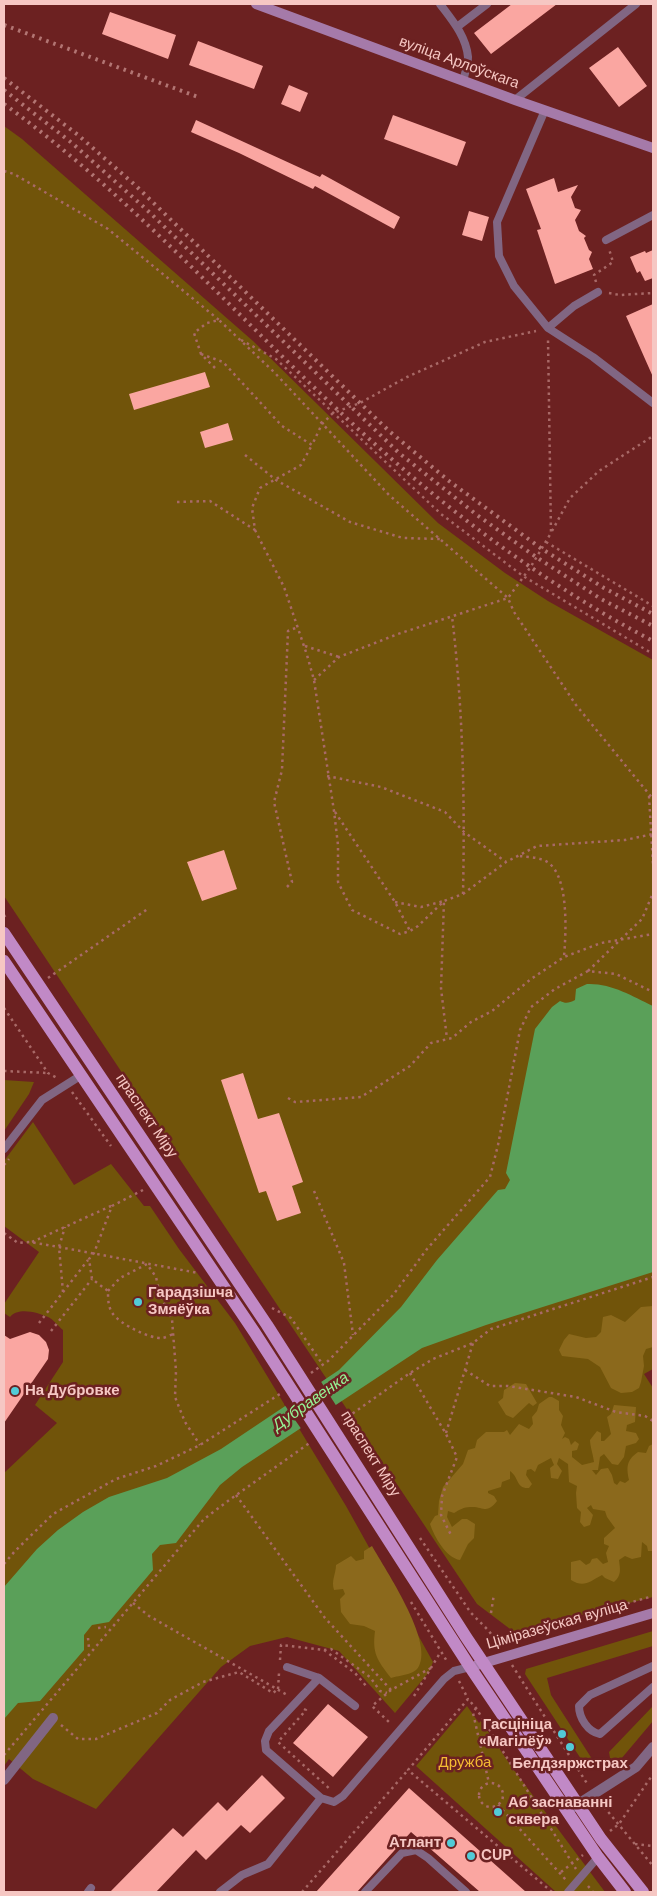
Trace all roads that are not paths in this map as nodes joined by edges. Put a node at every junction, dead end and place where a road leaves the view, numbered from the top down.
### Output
1 (256, 4) edge
2 (440, 4) edge
3 (487, 4) edge
4 (636, 4) edge
5 (457, 27) junction
6 (463, 81) junction
7 (514, 100) junction
8 (544, 110) junction
9 (653, 148) edge
10 (653, 215) edge
11 (606, 240) road end
12 (598, 292) road end
13 (548, 328) junction
14 (653, 403) edge
15 (4, 933) edge
16 (4, 961) edge
17 (80, 1076) junction
18 (4, 1149) edge
19 (653, 1613) edge
20 (484, 1662) junction
21 (470, 1666) junction
22 (653, 1666) edge
23 (287, 1667) dead end
24 (319, 1678) junction
25 (653, 1687) edge
26 (355, 1706) dead end
27 (53, 1718) road end
28 (653, 1747) edge
29 (4, 1780) edge
30 (320, 1798) junction
31 (573, 1808) junction
32 (609, 1850) junction
33 (598, 1857) junction
34 (570, 1890) edge
35 (220, 1892) edge
36 (365, 1892) edge
37 (466, 1892) edge
38 (625, 1892) edge
39 (643, 1892) edge

1 - 6 street, вуліца Арлоўскага
2 - 5 lane
3 - 5 lane
4 - 7 lane
5 - 6 lane
6 - 7 street, вуліца Арлоўскага
7 - 8 street, вуліца Арлоўскага
8 - 9 street, вуліца Арлоўскага
8 - 13 lane
10 - 11 lane
12 - 13 lane
13 - 14 lane
15 - 20 main road, праспект Міру
16 - 17 main road, праспект Міру
17 - 18 lane
17 - 21 main road, праспект Міру
19 - 20 street, Ціміразеўская вуліца
20 - 21 street, Ціміразеўская вуліца
20 - 31 main road, праспект Міру
21 - 30 lane
21 - 31 main road, праспект Міру
22 - 25 lane
23 - 24 lane
24 - 26 lane
24 - 30 lane
27 - 29 street
28 - 31 street
30 - 35 lane
31 - 32 main road, праспект Міру
31 - 33 main road, праспект Міру
32 - 33 lane
32 - 39 main road, праспект Міру
33 - 34 lane
33 - 38 main road, праспект Міру
36 - 37 lane

